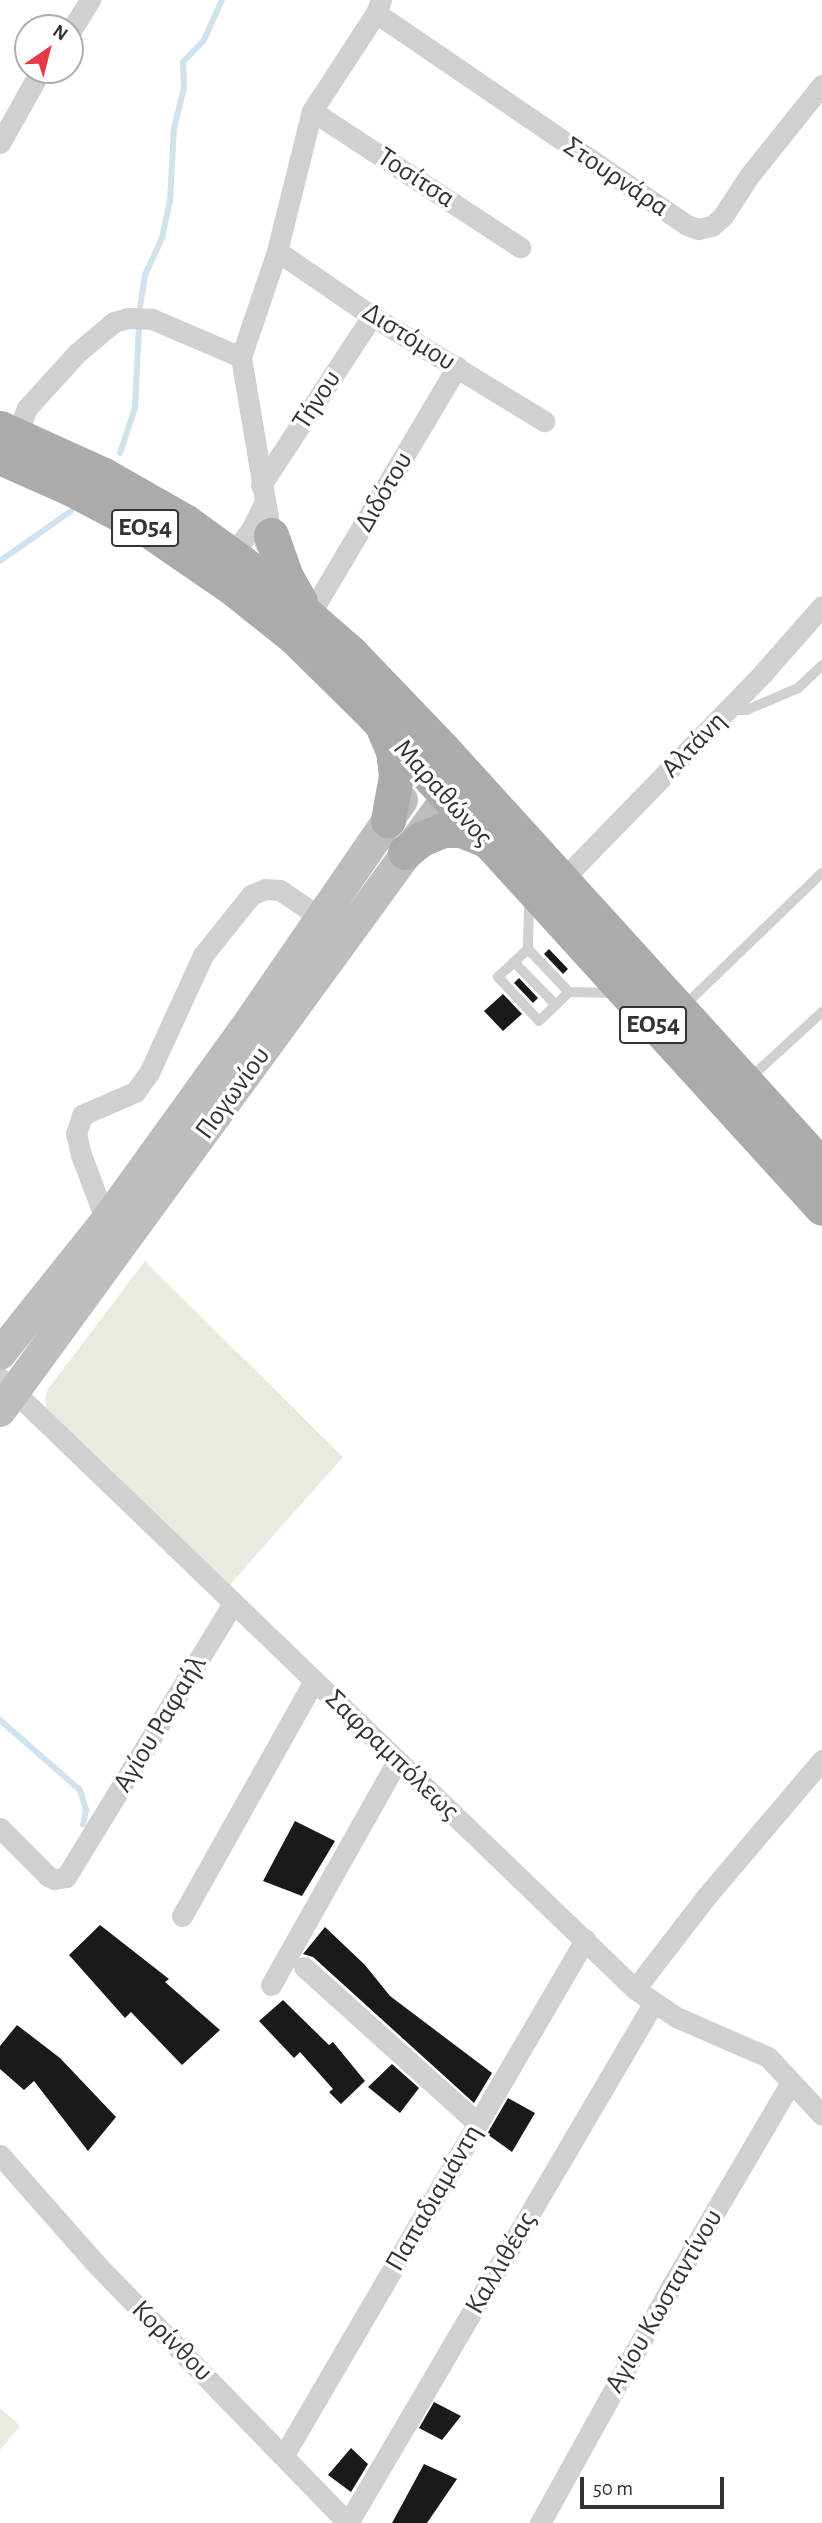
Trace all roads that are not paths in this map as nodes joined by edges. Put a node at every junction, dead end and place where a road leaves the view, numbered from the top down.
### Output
1 (378, 6) edge
2 (33, 84) edge
3 (822, 85) edge
4 (312, 111) junction
5 (0, 144) edge
6 (520, 247) dead end
7 (277, 251) junction
8 (372, 316) junction
9 (241, 357) junction
10 (457, 367) junction
11 (544, 421) dead end
12 (6, 440) edge
13 (265, 508) junction
14 (233, 571) junction
15 (822, 607) edge
16 (309, 616) junction
17 (822, 666) edge
18 (727, 710) junction
19 (374, 716) junction
20 (433, 759) junction
21 (456, 786) junction
22 (388, 820) junction
23 (486, 840) junction
24 (405, 852) junction
25 (822, 873) edge
26 (562, 880) junction
27 (529, 888) junction
28 (320, 918) junction
29 (528, 949) junction
30 (514, 962) junction
31 (569, 992) junction
32 (624, 993) junction
33 (556, 1005) junction
34 (680, 1009) junction
35 (822, 1012) edge
36 (745, 1083) junction
37 (822, 1166) edge
38 (822, 1208) edge
39 (106, 1221) junction
40 (0, 1354) edge
41 (5, 1395) edge
42 (233, 1603) junction
43 (314, 1681) junction
44 (397, 1760) junction
45 (822, 1760) edge
46 (0, 1828) edge
47 (182, 1916) dead end
48 (585, 1940) junction
49 (304, 1967) dead end
50 (271, 1985) dead end
51 (635, 1989) junction
52 (654, 2002) junction
53 (792, 2082) junction
54 (822, 2115) edge
55 (477, 2123) junction
56 (0, 2155) edge
57 (284, 2455) junction
58 (348, 2523) edge
59 (540, 2523) edge

1 - 3 street, Στουρνάρα
1 - 4 street
2 - 5 street
4 - 6 street, Τοσίτσα
4 - 7 street
7 - 8 street, Διστόμου
7 - 9 street
8 - 10 street, Διστόμου
8 - 13 street, Τήνου
9 - 12 street
9 - 13 street
10 - 11 street, Διστόμου
10 - 16 street, Διδότου
12 - 14 main road, Μαραθώνος / ΕΟ54
13 - 14 street
13 - 14 street
13 - 16 main road
14 - 16 main road, Μαραθώνος / ΕΟ54
14 - 19 main road, Μαραθώνος / ΕΟ54
15 - 18 street, Αλτάνη
16 - 20 main road, Μαραθώνος / ΕΟ54
17 - 18 lane
18 - 26 street, Αλτάνη
19 - 20 main road, Μαραθώνος / ΕΟ54
19 - 22 main road
20 - 21 main road, Μαραθώνος / ΕΟ54
20 - 22 main road, Πογωνίου
21 - 23 main road, Μαραθώνος / ΕΟ54
21 - 24 main road, Πογωνίου
21 - 26 main road, Μαραθώνος / ΕΟ54
22 - 28 main road, Πογωνίου
23 - 24 main road
23 - 27 main road, Μαραθώνος / ΕΟ54
24 - 41 main road, Πογωνίου
25 - 34 lane
26 - 34 main road, Μαραθώνος / ΕΟ54
27 - 29 lane
27 - 32 main road, Μαραθώνος / ΕΟ54
28 - 39 main road, Πογωνίου
28 - 39 street
29 - 30 lane
29 - 31 lane
30 - 33 lane
30 - 33 lane
31 - 32 lane
31 - 33 lane
32 - 38 main road, Μαραθώνος / ΕΟ54
34 - 36 main road, Μαραθώνος / ΕΟ54
35 - 36 lane
36 - 37 main road, Μαραθώνος / ΕΟ54
39 - 40 main road, Πογωνίου
41 - 42 street, Σαφραμπόλεως
42 - 43 street, Σαφραμπόλεως
42 - 46 street, Αγίου Ραφαήλ
43 - 44 street, Σαφραμπόλεως
43 - 47 street
44 - 48 street, Σαφραμπόλεως
44 - 50 street
45 - 51 street
48 - 51 street, Σαφραμπόλεως
48 - 55 street, Παπαδιαμάντη
49 - 55 street
51 - 52 street, Σαφραμπόλεως
52 - 53 street, Σαφραμπόλεως
52 - 58 street, Καλλιθέας
53 - 54 street, Σαφραμπόλεως
53 - 59 street, Αγίου Κωσταντίνου
55 - 57 street, Παπαδιαμάντη
56 - 57 street, Κορίνθου
57 - 58 street, Κορίνθου

